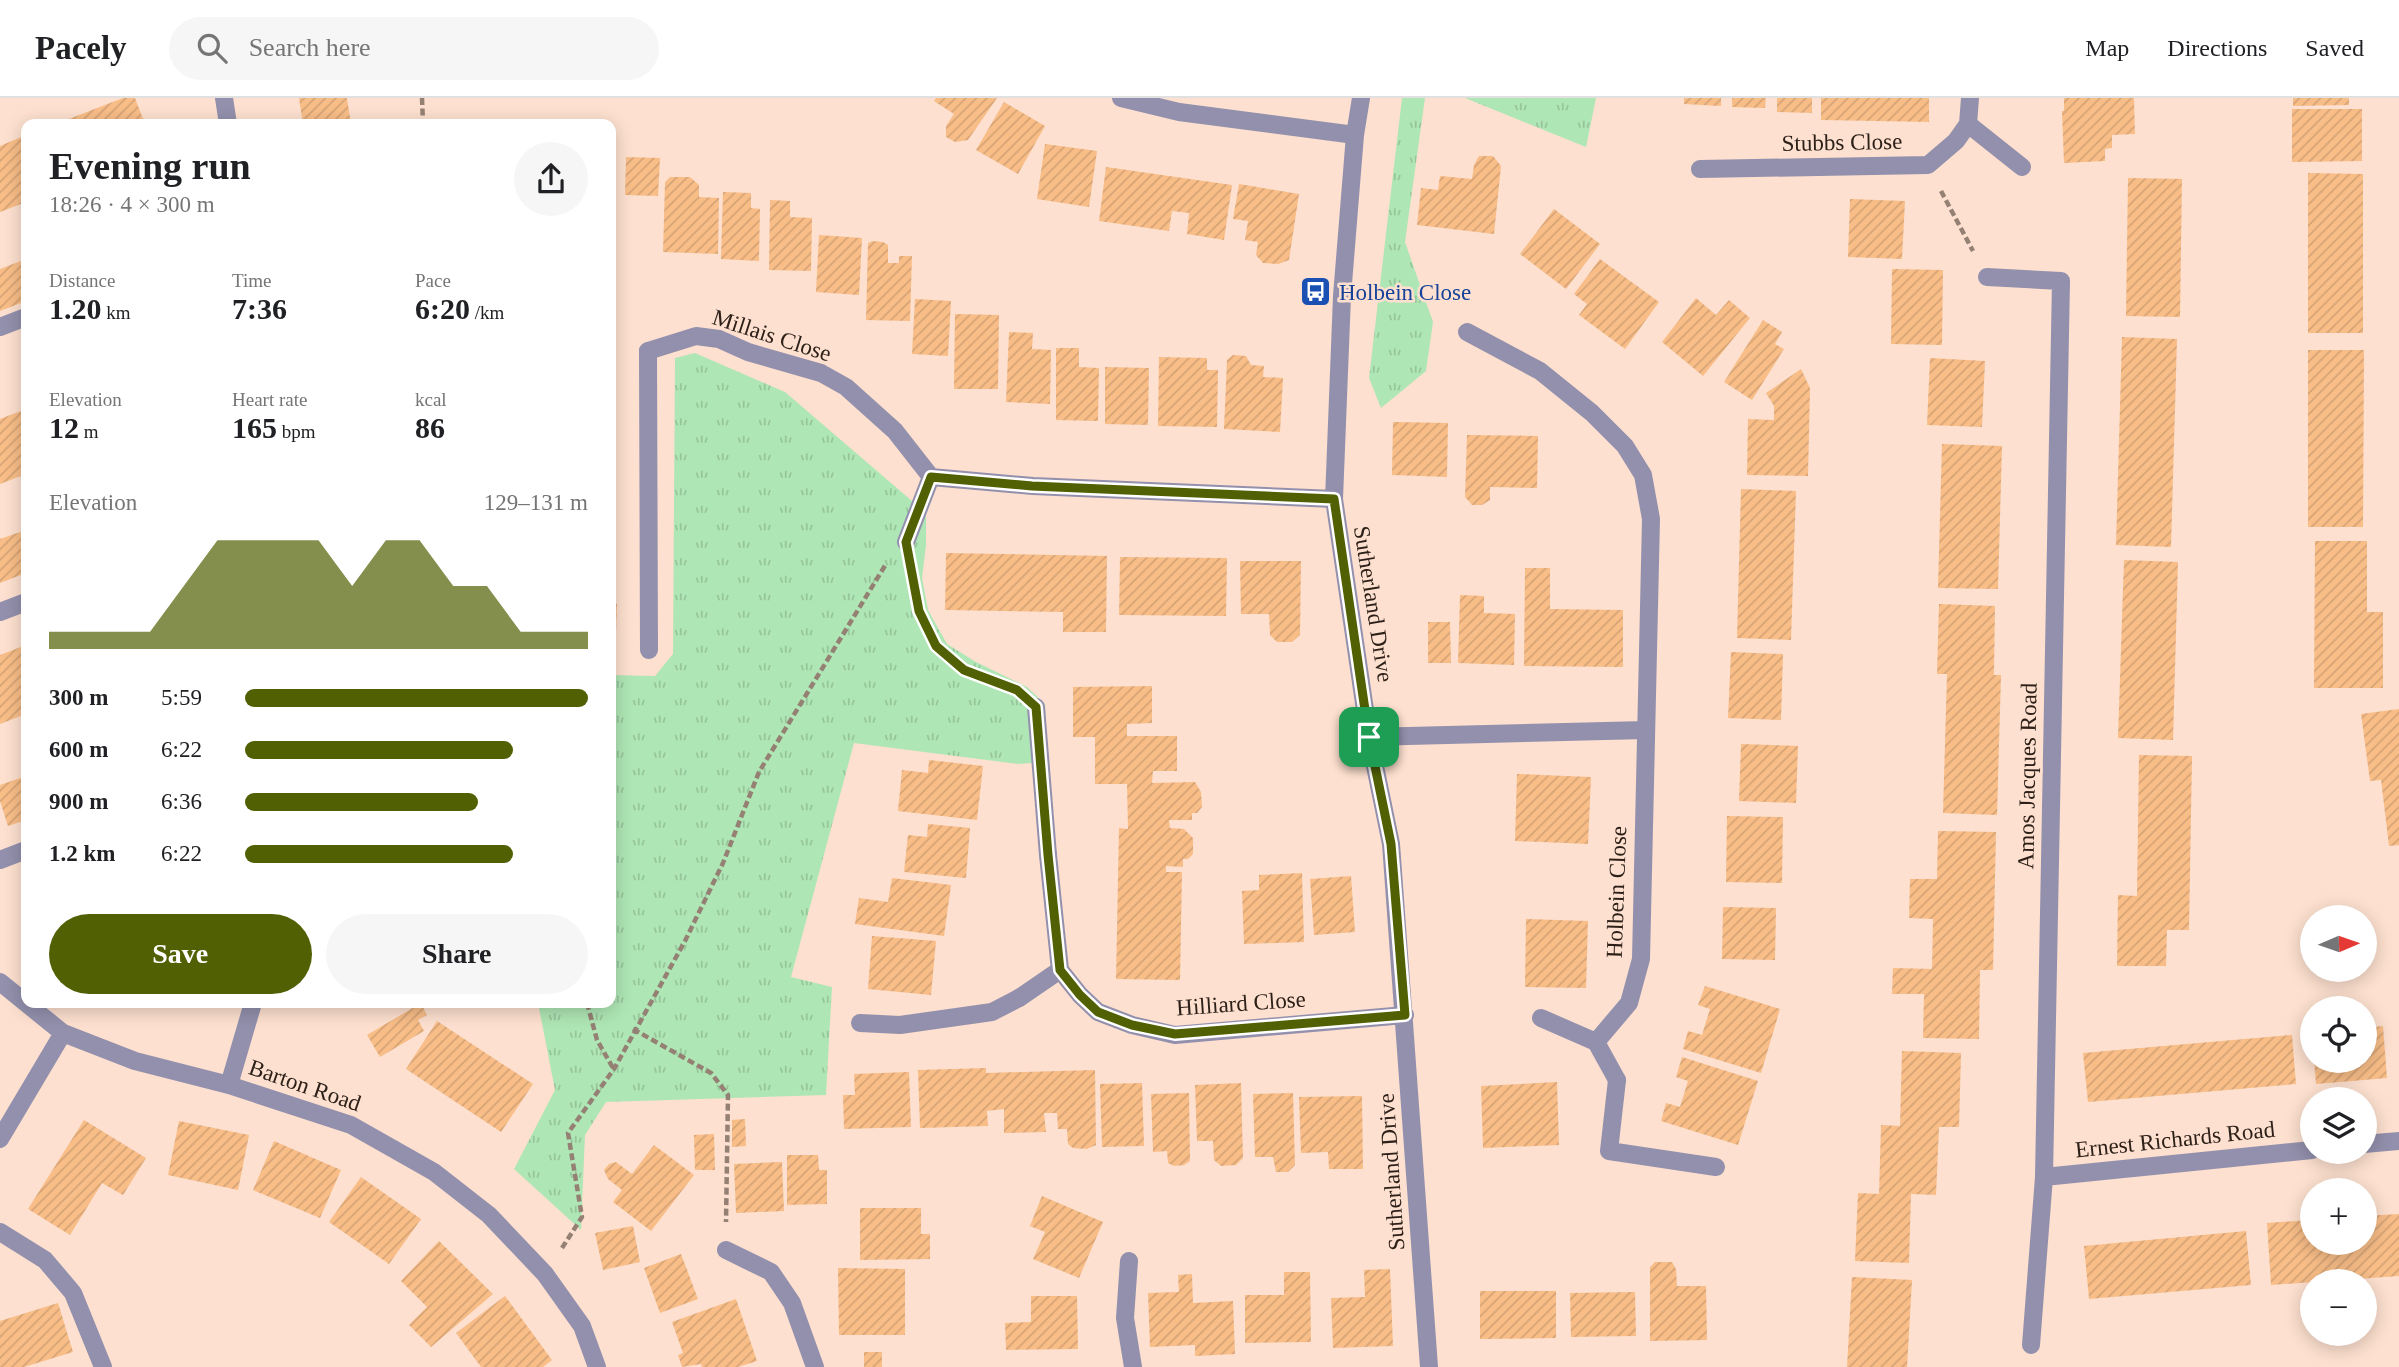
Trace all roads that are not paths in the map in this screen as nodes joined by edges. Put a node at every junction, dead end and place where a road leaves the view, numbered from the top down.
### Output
1 (224, 98) edge
2 (1121, 98) edge
3 (1361, 98) edge
4 (1970, 98) edge
5 (227, 119) edge
6 (1968, 124) junction
7 (1354, 135) junction
8 (2022, 167) dead end
9 (1700, 169) dead end
10 (1987, 277) road end
11 (21, 319) edge
12 (0, 327) edge
13 (1467, 332) dead end
14 (931, 477) junction
15 (1334, 499) junction
16 (906, 542) road end
17 (21, 604) edge
18 (0, 612) edge
19 (649, 650) dead end
20 (1036, 707) road end
21 (1646, 730) junction
22 (1369, 737) junction
23 (21, 852) edge
24 (0, 860) edge
25 (1060, 970) junction
26 (0, 982) edge
27 (21, 999) edge
28 (32, 1008) edge
29 (252, 1008) edge
30 (1405, 1015) junction
31 (1541, 1017) dead end
32 (859, 1023) dead end
33 (63, 1033) junction
34 (1596, 1042) junction
35 (229, 1085) junction
36 (0, 1139) edge
37 (2399, 1141) edge
38 (2377, 1143) edge
39 (2300, 1151) edge
40 (1717, 1167) dead end
41 (2044, 1177) junction
42 (0, 1232) edge
43 (726, 1250) road end
44 (1129, 1261) dead end
45 (2031, 1345) dead end
46 (103, 1367) edge
47 (597, 1367) edge
48 (815, 1367) edge
49 (1133, 1367) edge
50 (1429, 1367) edge

1 - 5 street
2 - 7 street
3 - 7 street, Sutherland Drive
4 - 6 street
6 - 8 street
6 - 9 street, Stubbs Close
7 - 15 street, Sutherland Drive
10 - 41 street, Amos Jacques Road
11 - 12 street
13 - 21 street, Holbein Close
14 - 15 street
14 - 16 street
14 - 19 street, Millais Close
15 - 22 street, Sutherland Drive
17 - 18 street
20 - 25 street
21 - 22 street
21 - 34 street, Holbein Close
22 - 30 street, Sutherland Drive
23 - 24 street
25 - 30 street, Hilliard Close
25 - 32 street
26 - 27 street, Barton Road
28 - 33 street, Barton Road
29 - 35 street
30 - 50 street, Sutherland Drive
31 - 34 street
33 - 35 street, Barton Road
33 - 36 street
34 - 40 street
35 - 47 street, Barton Road
37 - 38 street
39 - 41 street, Ernest Richards Road
41 - 45 street, Amos Jacques Road
42 - 46 street
43 - 48 street
44 - 49 street

